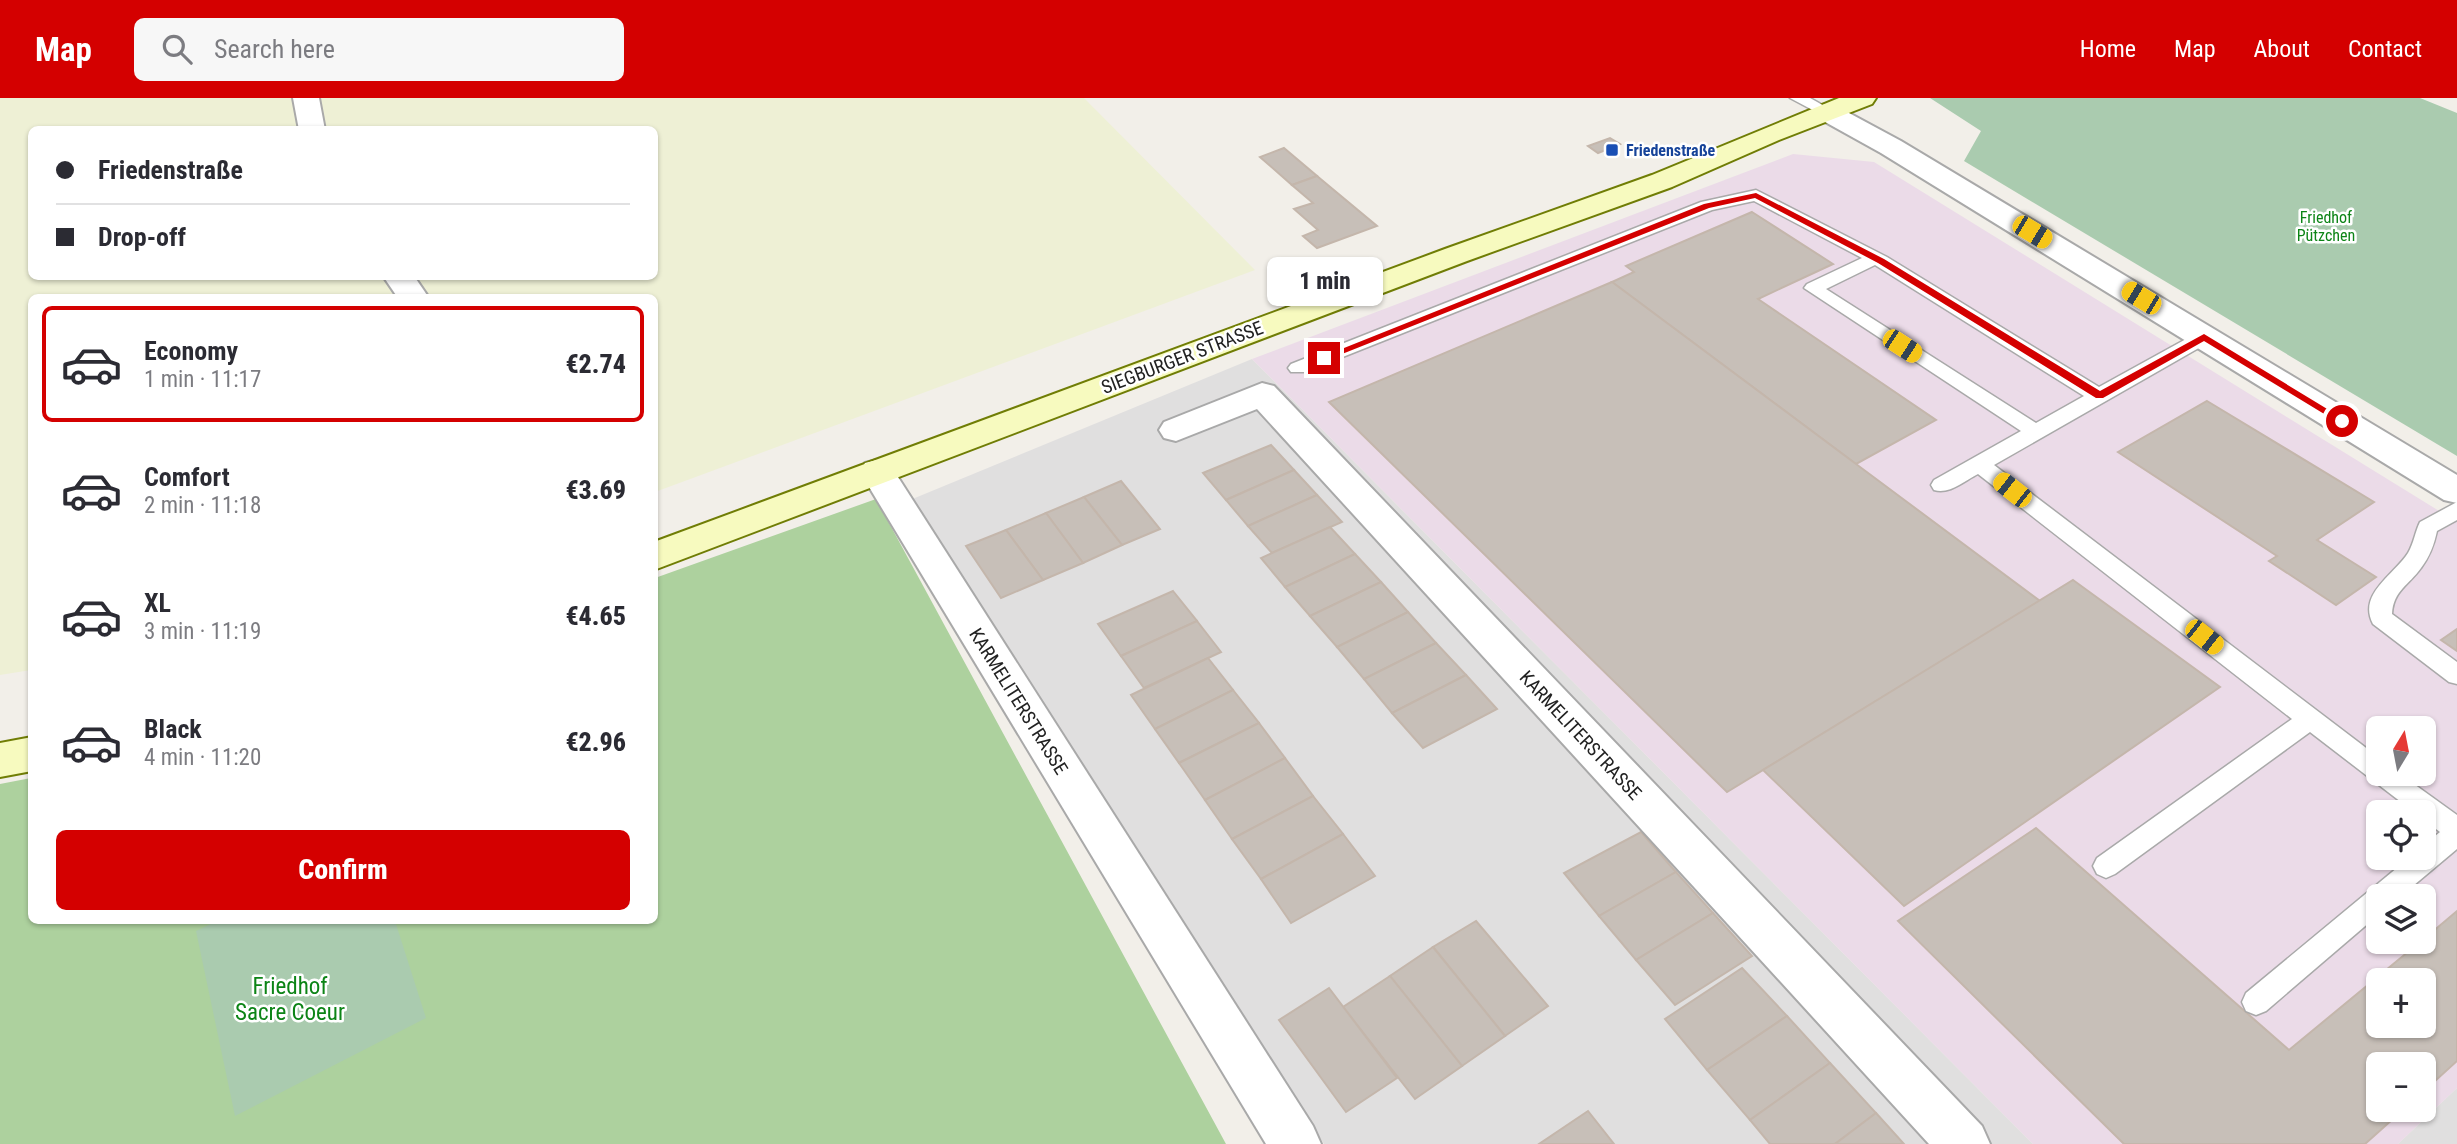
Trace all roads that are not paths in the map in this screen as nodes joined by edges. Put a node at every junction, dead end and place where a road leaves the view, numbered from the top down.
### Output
1 (306, 98) edge
2 (1798, 98) edge
3 (1863, 98) edge
4 (1827, 112) junction
5 (311, 126) edge
6 (1875, 258) junction
7 (2204, 337) junction
8 (1298, 368) dead end
9 (2099, 396) junction
10 (1176, 430) dead end
11 (2036, 432) junction
12 (1979, 464) junction
13 (877, 472) junction
14 (1941, 485) dead end
15 (2457, 491) edge
16 (2457, 510) edge
17 (658, 555) edge
18 (2457, 675) edge
19 (2310, 719) junction
20 (28, 755) edge
21 (0, 760) edge
22 (2366, 761) edge
23 (2398, 786) edge
24 (2457, 832) edge
25 (2106, 866) dead end
26 (2396, 884) edge
27 (2366, 910) edge
28 (2256, 1002) dead end
29 (1295, 1144) edge
30 (1964, 1144) edge

1 - 5 street
2 - 4 lane
3 - 4 main road, SIEGBURGER STRASSE
4 - 7 street
4 - 13 main road, SIEGBURGER STRASSE
6 - 8 lane
6 - 9 lane
6 - 11 lane
7 - 9 lane
7 - 15 street
9 - 11 lane
10 - 30 street, KARMELITERSTRASSE
11 - 12 lane
12 - 14 lane
12 - 19 lane
13 - 17 main road, SIEGBURGER STRASSE
13 - 29 street, KARMELITERSTRASSE
16 - 18 lane
19 - 22 lane
19 - 25 lane
20 - 21 main road
23 - 24 lane
24 - 26 lane
27 - 28 lane

